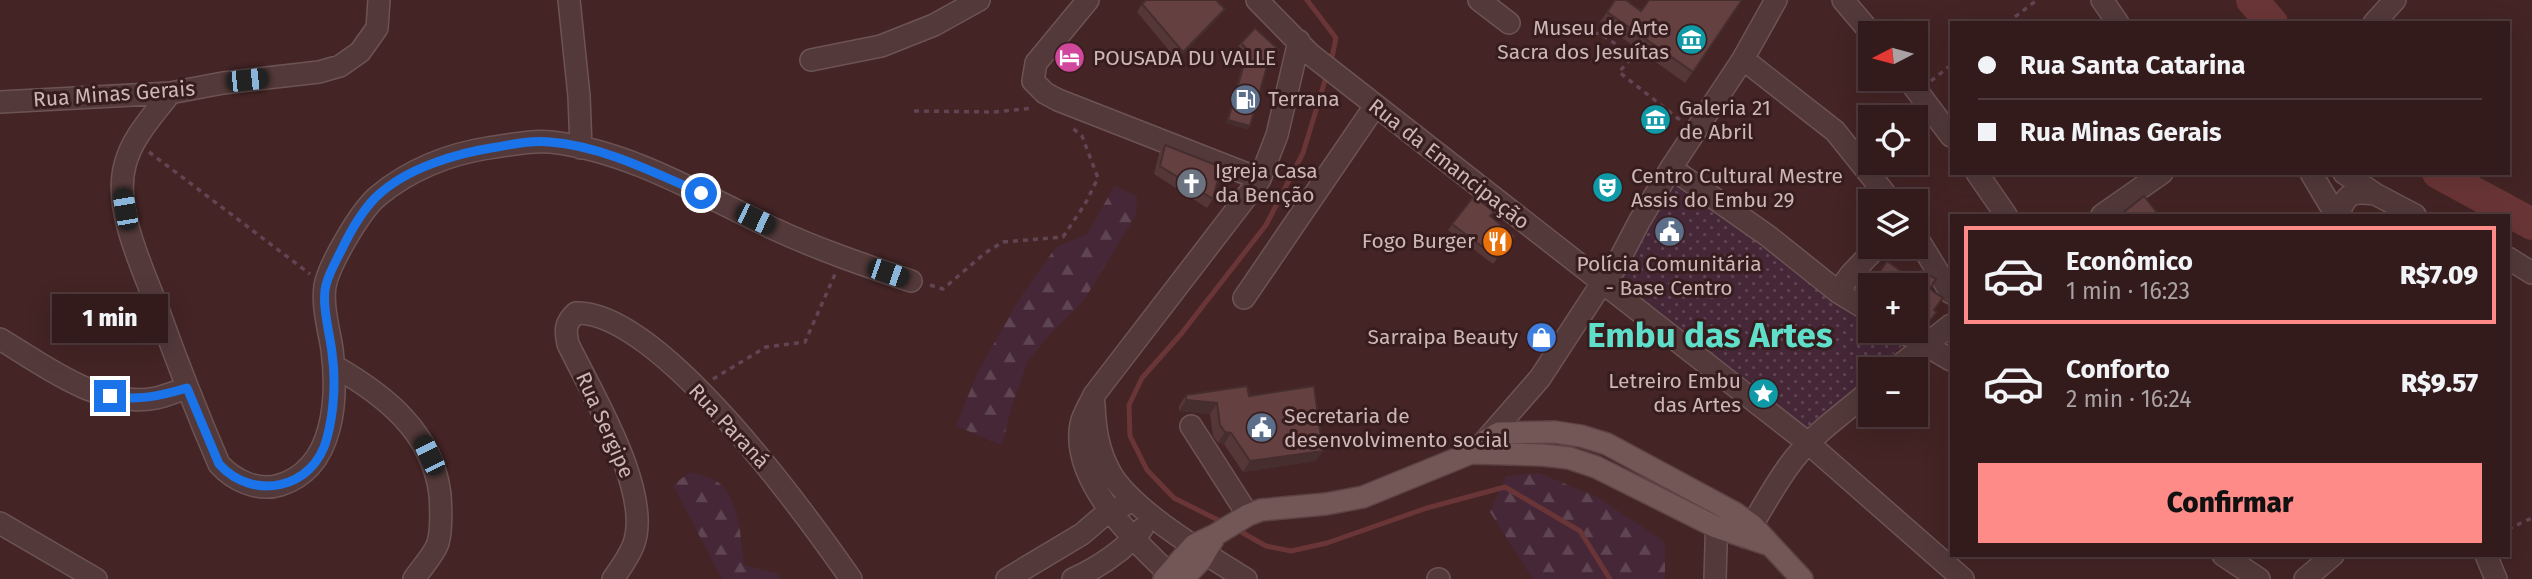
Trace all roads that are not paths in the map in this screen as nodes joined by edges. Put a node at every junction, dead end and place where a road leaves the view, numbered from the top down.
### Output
1 (379, 0) edge
2 (569, 0) edge
3 (979, 0) edge
4 (1088, 0) edge
5 (1257, 0) edge
6 (1479, 0) edge
7 (1776, 0) edge
8 (1843, 0) edge
9 (2102, 0) edge
10 (2395, 0) edge
11 (1861, 21) edge
12 (2117, 21) edge
13 (2376, 21) edge
14 (1509, 23) dead end
15 (1304, 48) junction
16 (1743, 59) junction
17 (811, 60) dead end
18 (1917, 91) edge
19 (170, 93) junction
20 (0, 102) edge
21 (1375, 106) junction
22 (1950, 135) edge
23 (581, 148) junction
24 (1671, 168) junction
25 (1978, 175) edge
26 (2159, 175) edge
27 (2312, 175) edge
28 (2347, 175) edge
29 (1260, 179) junction
30 (1881, 189) edge
31 (2375, 194) junction
32 (2005, 214) edge
33 (2103, 214) edge
34 (2336, 214) edge
35 (2337, 214) edge
36 (2413, 214) edge
37 (1928, 256) edge
38 (1865, 259) edge
39 (2510, 259) edge
40 (2532, 273) edge
41 (911, 281) road end
42 (1602, 283) junction
43 (1950, 291) edge
44 (1838, 292) junction
45 (1244, 298) dead end
46 (1858, 304) edge
47 (576, 313) joint
48 (1950, 326) edge
49 (0, 339) edge
50 (1921, 343) edge
51 (1924, 345) junction
52 (1910, 357) edge
53 (1950, 359) edge
54 (334, 366) junction
55 (187, 388) junction
56 (1094, 395) junction
57 (1858, 401) edge
58 (1191, 426) dead end
59 (1808, 443) junction
60 (1478, 446) junction
61 (1145, 509) junction
62 (1110, 510) junction
63 (1242, 517) junction
64 (0, 523) edge
65 (1748, 528) junction
66 (1134, 538) junction
67 (1208, 542) junction
68 (2226, 557) edge
69 (2250, 557) edge
70 (2331, 557) edge
71 (2488, 557) edge
72 (1172, 577) edge
73 (96, 579) edge
74 (414, 579) edge
75 (613, 579) edge
76 (852, 579) edge
77 (1007, 579) edge
78 (1073, 579) edge
79 (1245, 579) edge
80 (1715, 579) edge
81 (1802, 579) edge
82 (1963, 579) edge
83 (2262, 579) edge
84 (2305, 579) edge
85 (2496, 579) edge

1 - 19 street, Rua Minas Gerais
2 - 23 street
3 - 17 street
4 - 29 street
5 - 15 street, Rua da Emancipação
6 - 14 street
7 - 16 street
8 - 11 street
9 - 12 street
10 - 13 street
15 - 21 street, Rua da Emancipação
15 - 29 street
16 - 24 street
16 - 30 street
18 - 22 street
19 - 20 street, Rua Minas Gerais
19 - 55 street
21 - 42 street, Rua da Emancipação
21 - 45 street
23 - 41 street
23 - 54 street
24 - 42 street
24 - 44 street
25 - 32 street
26 - 33 street
27 - 34 street
28 - 31 street
29 - 56 street
31 - 35 street
31 - 36 street
37 - 43 street
38 - 44 street
39 - 40 street
42 - 59 street, Rua da Emancipação
42 - 60 street
44 - 46 street
47 - 75 street, Rua Sergipe
47 - 76 street, Rua Paraná
48 - 51 street
49 - 55 street
50 - 51 street
51 - 52 street
51 - 53 street
54 - 55 street
54 - 74 street
56 - 61 street
56 - 62 street
57 - 59 street
58 - 63 street
59 - 65 street
59 - 82 street, Rua da Emancipação
60 - 63 main road
60 - 65 main road
60 - 65 main road
61 - 62 street
61 - 66 street
61 - 67 street
62 - 66 street
62 - 77 street
63 - 67 main road
64 - 73 street
65 - 80 street
65 - 81 main road
66 - 72 street
66 - 78 street
67 - 72 main road
67 - 79 street
68 - 83 street
69 - 83 street
70 - 84 street
71 - 85 street

